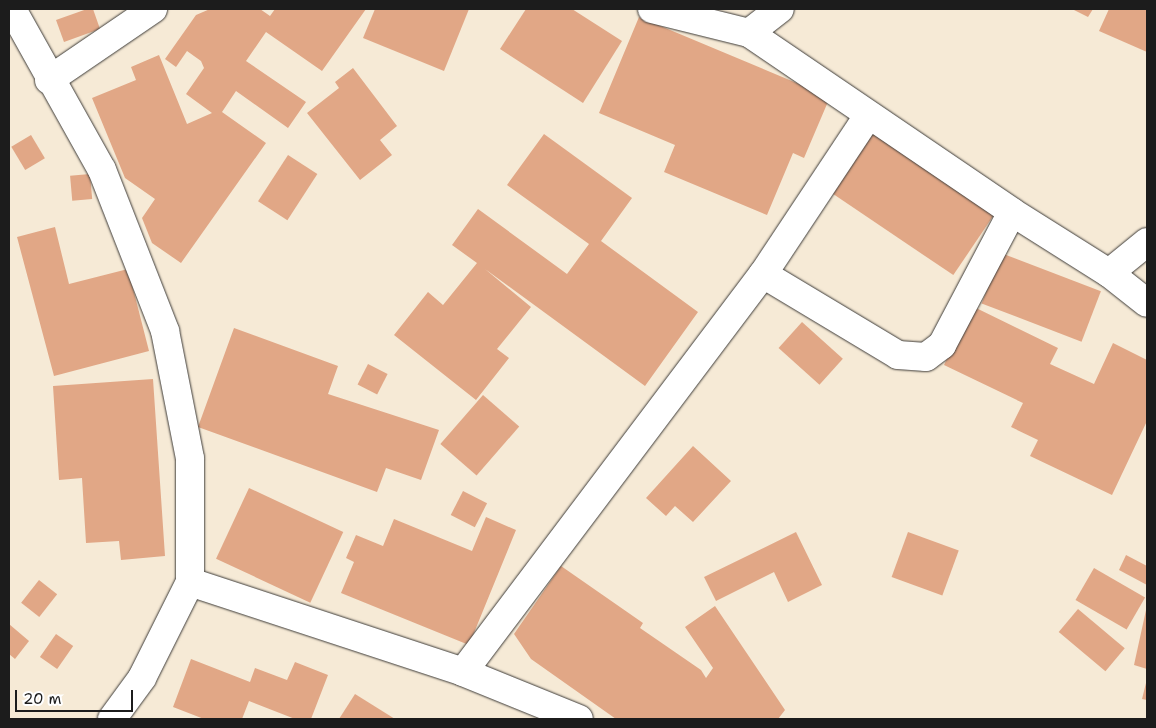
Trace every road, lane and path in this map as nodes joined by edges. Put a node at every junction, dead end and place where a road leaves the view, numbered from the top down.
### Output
1 (12, 9) edge
2 (153, 9) edge
3 (652, 9) edge
4 (780, 9) edge
5 (749, 33) junction
6 (49, 80) junction
7 (868, 116) junction
8 (1012, 212) junction
9 (1147, 242) edge
10 (1109, 273) junction
11 (763, 274) junction
12 (1147, 303) edge
13 (190, 582) junction
14 (463, 672) junction
15 (112, 719) edge
16 (579, 719) edge

1 - 6 street
2 - 6 street
3 - 5 street
4 - 5 street
5 - 7 street
6 - 13 street
7 - 8 street
7 - 11 street
8 - 10 street
8 - 11 street
9 - 10 street
10 - 12 street
11 - 14 street
13 - 14 street
13 - 15 street
14 - 16 street

